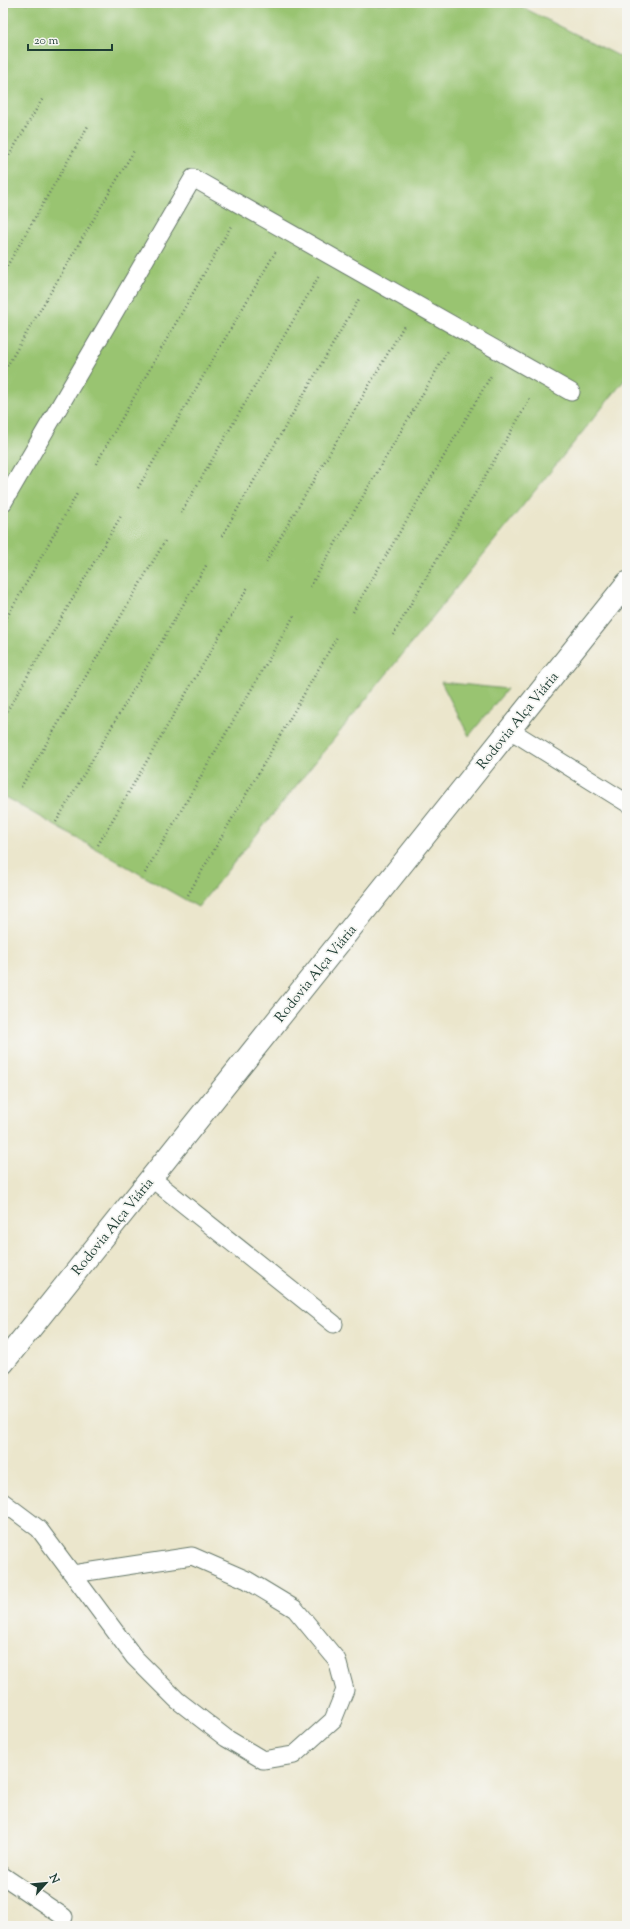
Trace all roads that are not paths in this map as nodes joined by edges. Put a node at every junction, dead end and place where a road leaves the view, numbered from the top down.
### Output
1 (571, 392) dead end
2 (3, 503) edge
3 (627, 583) edge
4 (510, 730) junction
5 (627, 803) edge
6 (151, 1178) junction
7 (334, 1324) dead end
8 (3, 1363) edge
9 (3, 1502) edge
10 (73, 1574) junction
11 (3, 1876) edge
12 (64, 1917) dead end

1 - 2 lane
3 - 4 highway, Rodovia Alça Viária
4 - 5 lane
4 - 6 highway, Rodovia Alça Viária
6 - 7 lane
6 - 8 highway, Rodovia Alça Viária
9 - 10 lane
10 - 10 lane
11 - 12 lane

